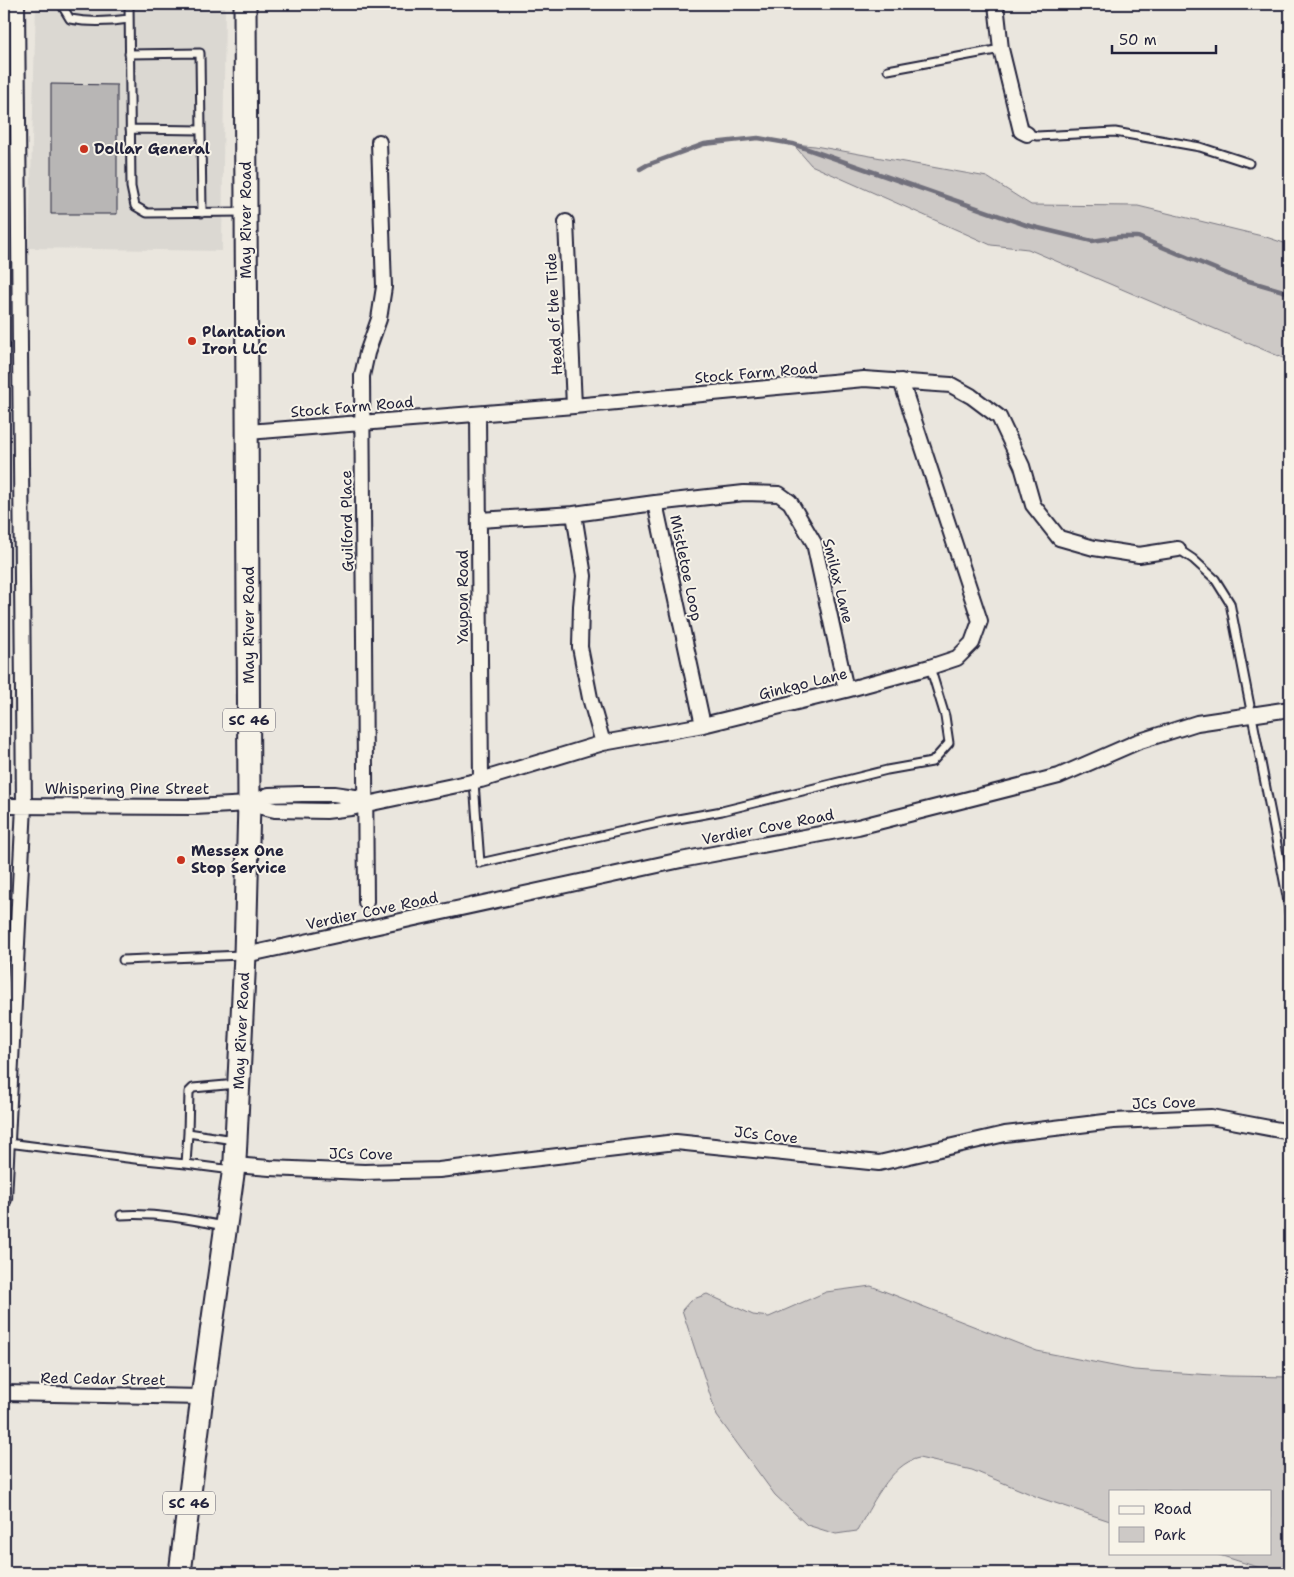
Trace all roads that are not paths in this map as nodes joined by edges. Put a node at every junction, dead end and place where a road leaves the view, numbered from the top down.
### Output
1 (17, 4) edge
2 (61, 4) edge
3 (129, 4) edge
4 (245, 4) edge
5 (996, 4) edge
6 (129, 19) junction
7 (1001, 49) junction
8 (129, 54) junction
9 (888, 70) dead end
10 (130, 129) junction
11 (201, 130) junction
12 (1026, 134) joint
13 (379, 142) dead end
14 (1249, 163) dead end
15 (202, 212) junction
16 (246, 212) junction
17 (566, 222) dead end
18 (901, 381) junction
19 (574, 406) junction
20 (478, 414) junction
21 (362, 423) junction
22 (248, 432) junction
23 (655, 503) junction
24 (574, 514) junction
25 (479, 520) junction
26 (1178, 549) joint
27 (930, 667) junction
28 (846, 690) junction
29 (1290, 709) edge
30 (1252, 715) junction
31 (703, 725) junction
32 (603, 743) junction
33 (477, 781) junction
34 (250, 804) junction
35 (366, 804) junction
36 (4, 806) edge
37 (24, 806) junction
38 (366, 902) dead end
39 (1290, 918) edge
40 (245, 955) junction
41 (123, 960) dead end
42 (239, 1084) junction
43 (1290, 1132) edge
44 (188, 1133) junction
45 (236, 1141) junction
46 (8, 1143) junction
47 (186, 1164) junction
48 (234, 1167) junction
49 (4, 1199) edge
50 (121, 1215) dead end
51 (226, 1226) junction
52 (4, 1393) edge
53 (202, 1398) junction
54 (180, 1573) edge

1 - 37 street
2 - 6 lane
3 - 6 lane
4 - 16 main road, May River Road / SC 46
5 - 7 street
6 - 8 lane
7 - 9 lane
7 - 12 street
8 - 10 lane
8 - 11 lane
10 - 11 lane
10 - 15 lane
11 - 15 lane
12 - 14 lane
13 - 21 street, Guilford Place
15 - 16 lane
16 - 22 main road, May River Road / SC 46
17 - 19 street, Head of the Tide
18 - 19 street, Stock Farm Road
18 - 26 street, Stock Farm Road
18 - 27 street, Ginkgo Lane
19 - 20 street, Stock Farm Road
20 - 21 street, Stock Farm Road
20 - 25 street, Yaupon Road
21 - 22 street, Stock Farm Road
21 - 35 street, Guilford Place
22 - 34 main road, May River Road / SC 46
23 - 24 street, Mistletoe Loop
23 - 28 street, Smilax Lane
23 - 31 street, Mistletoe Loop
24 - 25 street, Mistletoe Loop
24 - 32 street
25 - 33 street, Yaupon Road
26 - 30 lane
27 - 28 street, Ginkgo Lane
27 - 33 lane
28 - 31 street, Ginkgo Lane
29 - 30 street, Verdier Cove Road
30 - 39 lane
30 - 40 street, Verdier Cove Road
31 - 32 street, Ginkgo Lane
32 - 33 street, Ginkgo Lane
33 - 35 street, Ginkgo Lane
34 - 35 street, Ginkgo Lane
34 - 37 street, Whispering Pine Street
34 - 40 main road, May River Road / SC 46
35 - 38 street, Guilford Place
36 - 37 street, Whispering Pine Street
37 - 46 street
40 - 41 lane
40 - 42 main road, May River Road / SC 46
42 - 44 lane
42 - 45 main road, May River Road / SC 46
43 - 48 street, JCs Cove
44 - 45 lane
44 - 47 lane
45 - 48 main road, May River Road / SC 46
46 - 47 lane
46 - 49 street
47 - 48 lane
48 - 51 main road, May River Road / SC 46
50 - 51 lane
51 - 53 main road, May River Road / SC 46
52 - 53 street, Red Cedar Street
53 - 54 main road, May River Road / SC 46

